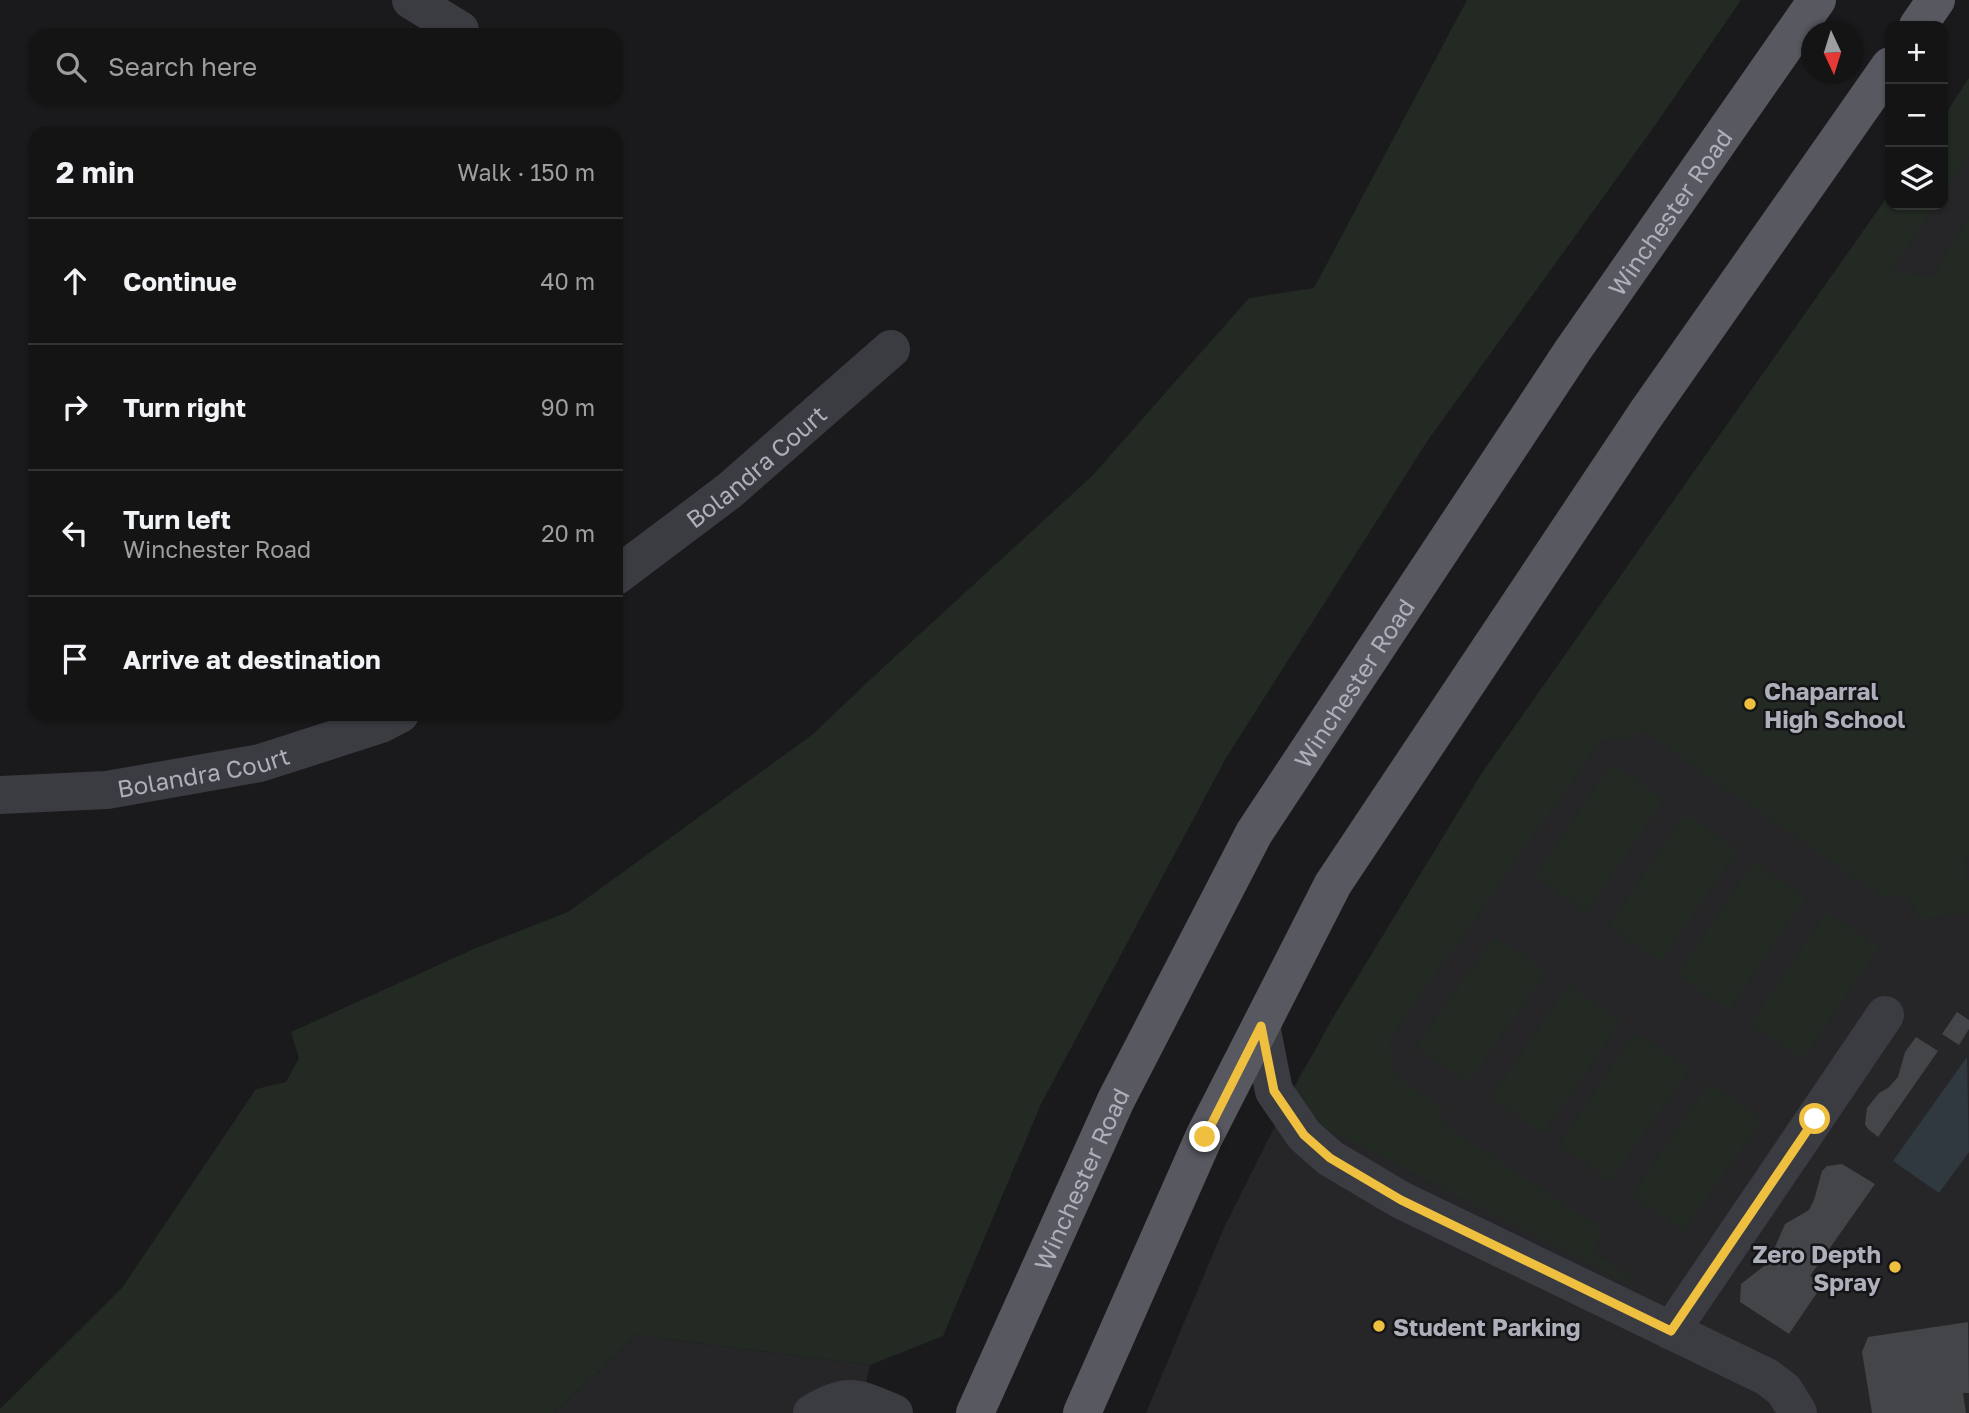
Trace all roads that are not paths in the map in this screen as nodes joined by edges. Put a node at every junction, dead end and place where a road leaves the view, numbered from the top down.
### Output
1 (411, 0) edge
2 (1817, 0) edge
3 (1936, 0) edge
4 (1921, 21) edge
5 (457, 28) edge
6 (1885, 73) edge
7 (891, 349) dead end
8 (623, 571) edge
9 (387, 721) edge
10 (0, 795) edge
11 (1885, 1015) dead end
12 (1261, 1026) junction
13 (1671, 1331) junction
14 (812, 1413) edge
15 (894, 1413) edge
16 (975, 1413) edge
17 (1082, 1413) edge
18 (1798, 1413) edge

1 - 5 street
2 - 16 main road, Winchester Road
3 - 4 main road
6 - 12 main road
7 - 8 street, Bolandra Court
9 - 10 street, Bolandra Court
11 - 13 street
12 - 13 street
12 - 17 main road
13 - 18 street
14 - 15 street

